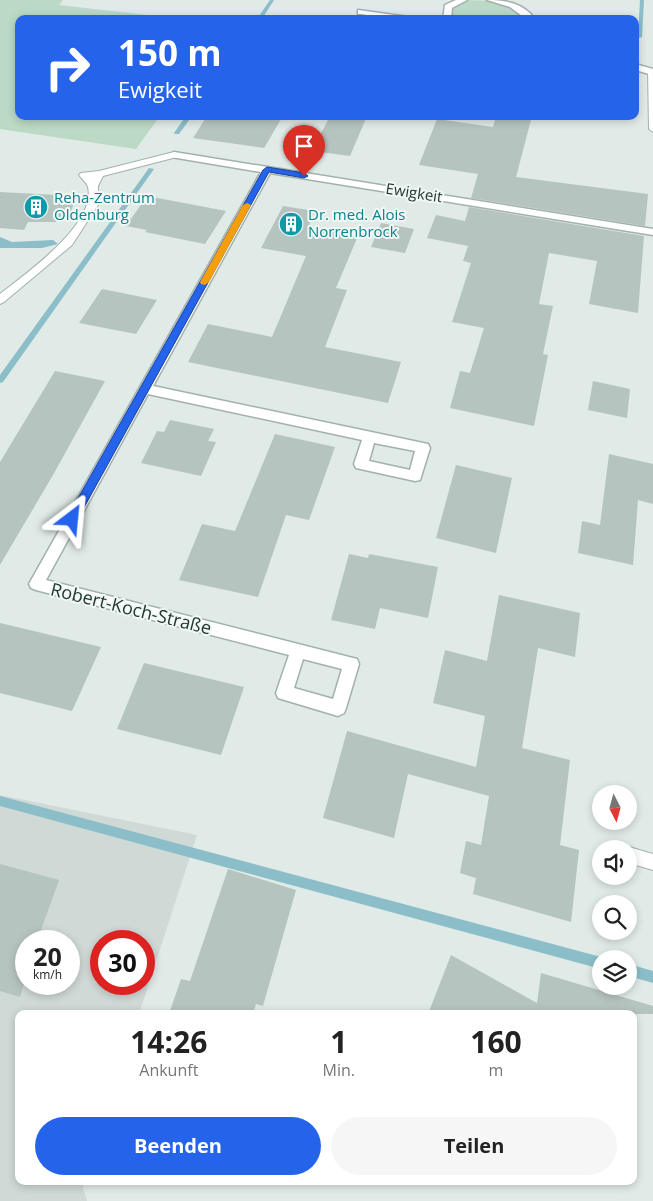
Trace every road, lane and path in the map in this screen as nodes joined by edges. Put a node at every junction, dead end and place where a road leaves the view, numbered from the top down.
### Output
1 (463, 0) edge
2 (491, 0) edge
3 (361, 12) dead end
4 (382, 15) edge
5 (447, 15) edge
6 (529, 15) edge
7 (639, 67) edge
8 (652, 72) edge
9 (653, 129) edge
10 (174, 155) joint
11 (267, 170) junction
12 (653, 232) edge
13 (0, 300) edge
14 (145, 389) junction
15 (370, 436) junction
16 (298, 651) dead end
17 (637, 857) edge
18 (653, 862) edge

1 - 5 street
2 - 6 street
3 - 4 street
7 - 8 street
8 - 9 lane
10 - 11 street, Ewigkeit
10 - 13 lane
11 - 12 street, Ewigkeit
11 - 14 street, Robert-Koch-Straße
14 - 15 street
14 - 16 street, Robert-Koch-Straße
15 - 15 street
17 - 18 lane

